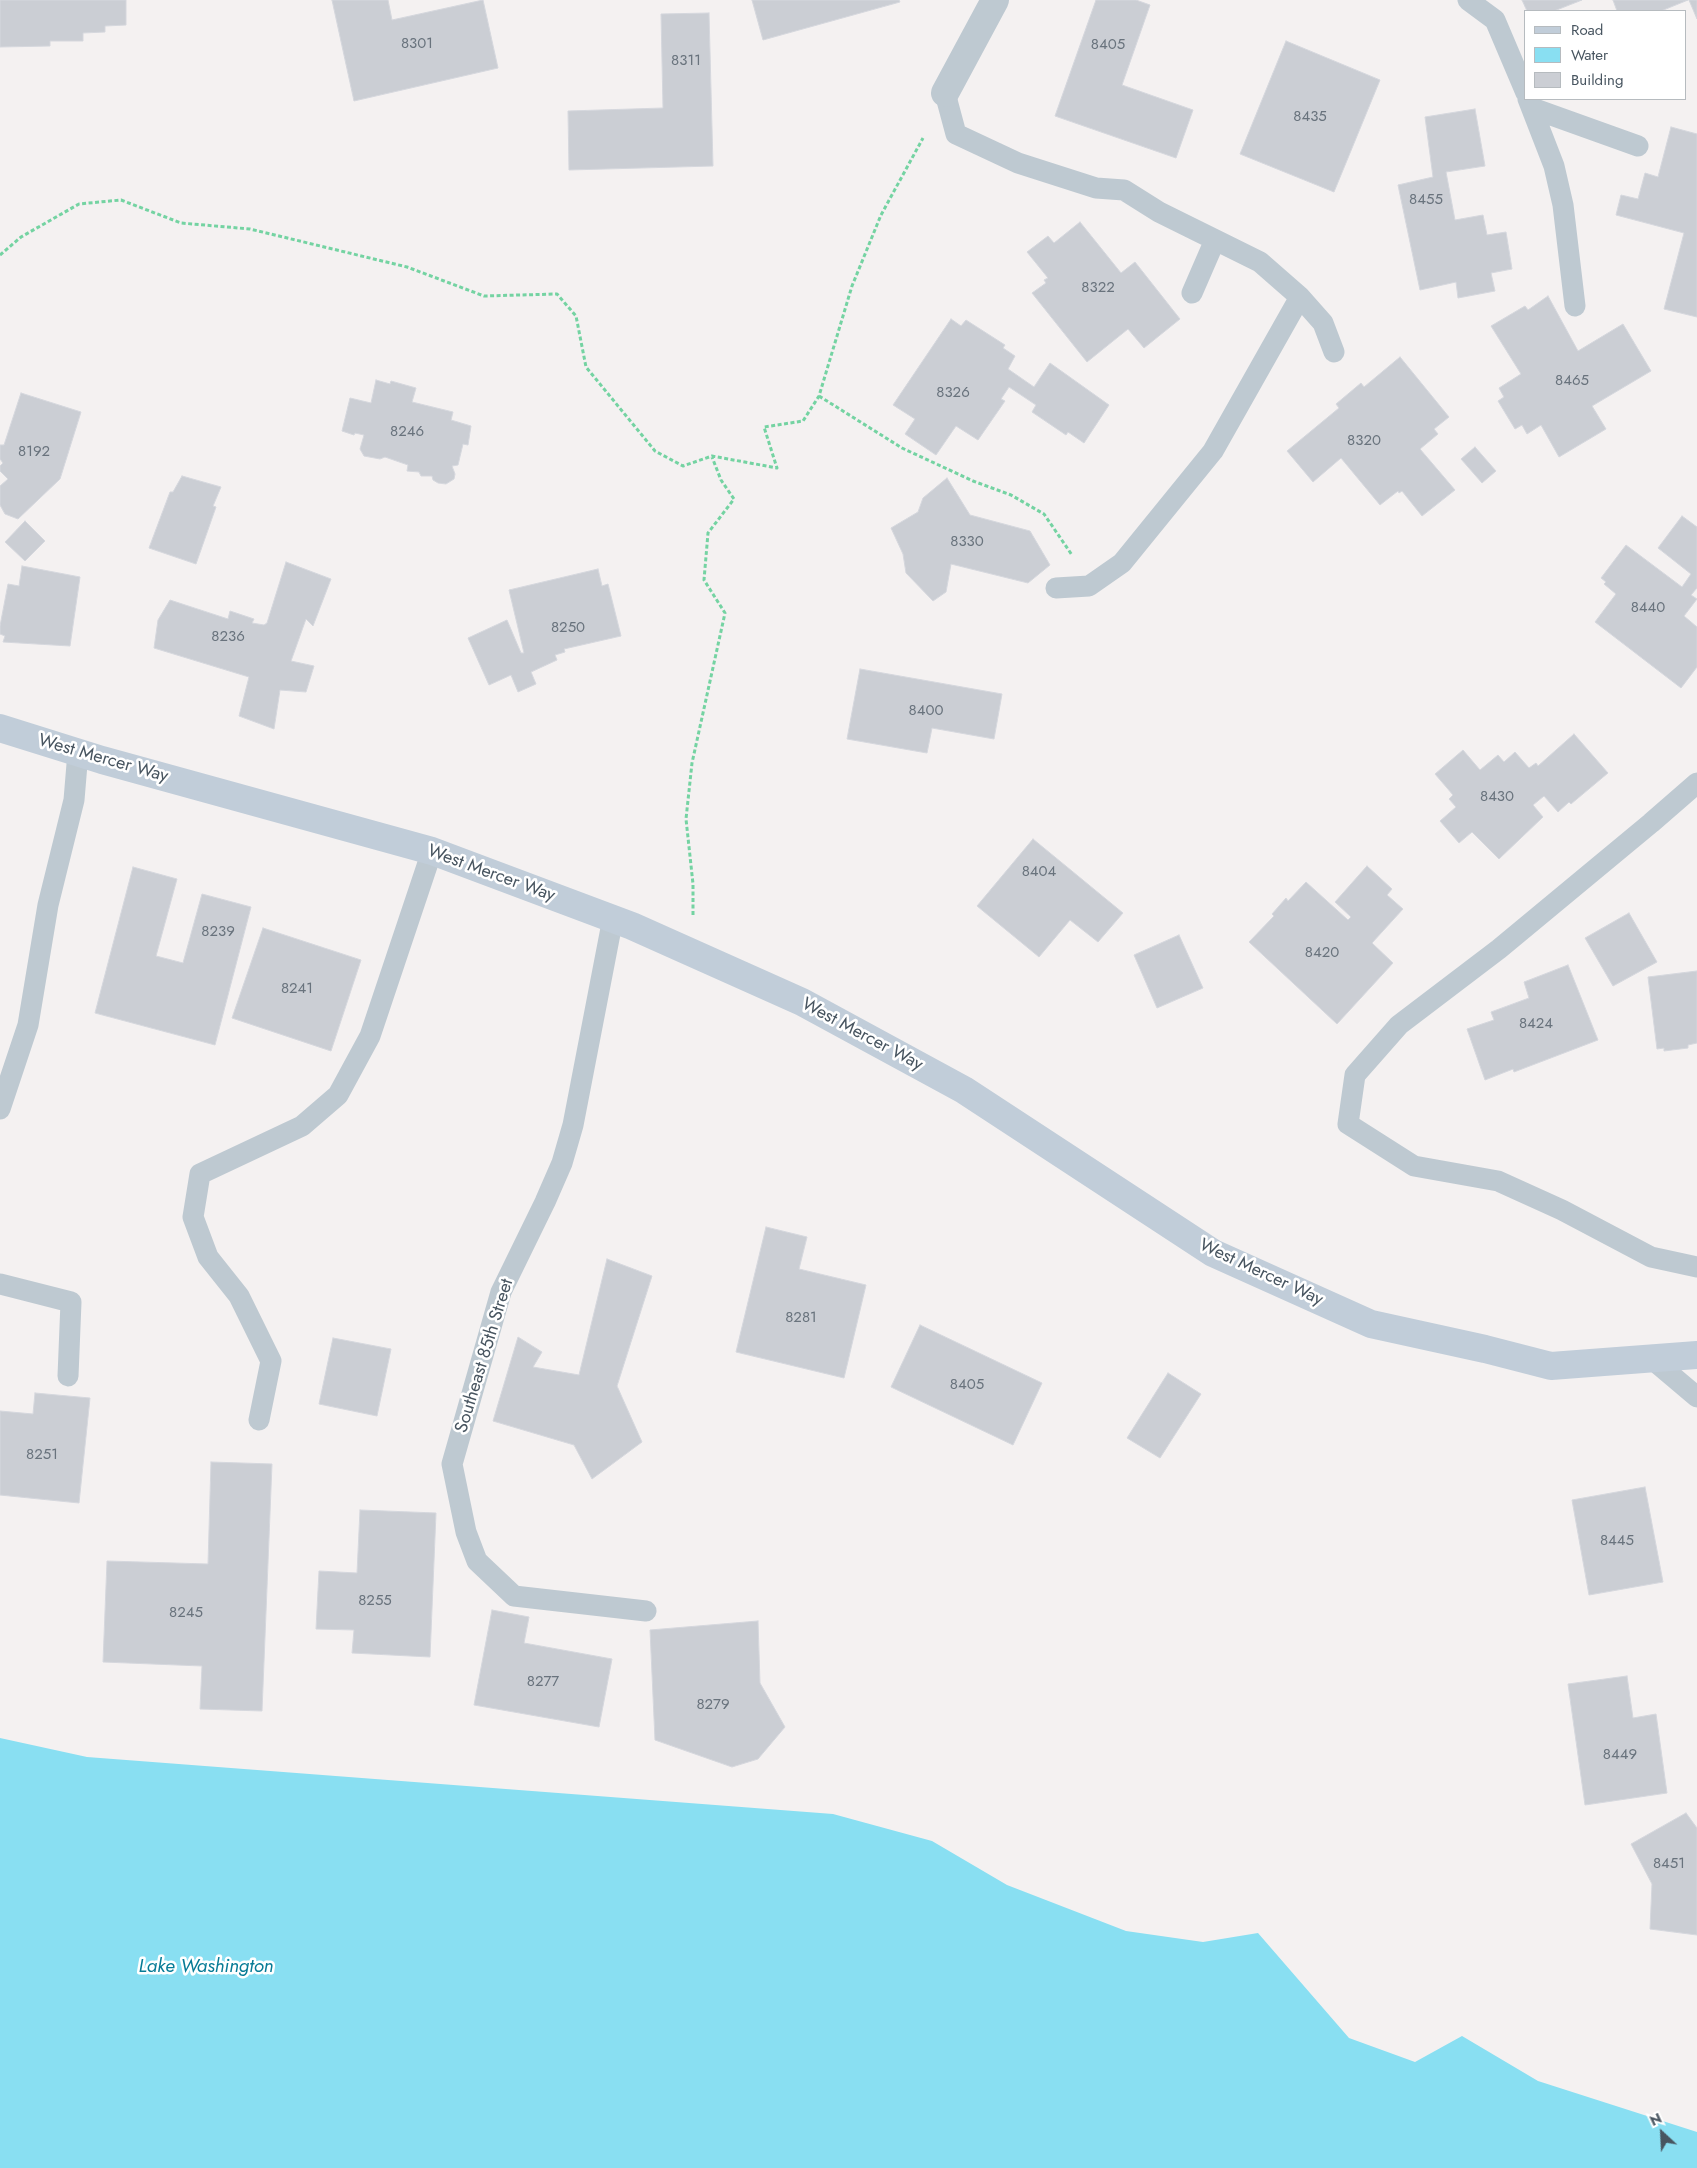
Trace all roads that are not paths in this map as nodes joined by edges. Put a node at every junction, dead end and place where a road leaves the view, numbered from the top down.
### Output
1 (995, 0) edge
2 (1468, 0) edge
3 (1524, 88) edge
4 (945, 93) joint
5 (1529, 100) edge
6 (1638, 146) dead end
7 (1215, 240) junction
8 (1192, 293) dead end
9 (1300, 297) junction
10 (1575, 306) dead end
11 (1334, 352) dead end
12 (1056, 588) dead end
13 (0, 728) edge
14 (78, 752) junction
15 (1697, 783) edge
16 (432, 851) junction
17 (613, 918) junction
18 (0, 1109) edge
19 (1697, 1267) edge
20 (0, 1284) edge
21 (1697, 1355) edge
22 (1652, 1359) junction
23 (68, 1376) dead end
24 (1697, 1397) edge
25 (259, 1420) dead end
26 (646, 1611) dead end

1 - 4 street
2 - 3 lane
4 - 7 lane
5 - 6 lane
5 - 10 lane
7 - 8 lane
7 - 9 lane
9 - 11 lane
9 - 12 lane
13 - 14 street, West Mercer Way
14 - 16 street, West Mercer Way
14 - 18 lane
15 - 19 lane
16 - 17 street, West Mercer Way
16 - 25 lane
17 - 22 street, West Mercer Way
17 - 26 lane, Southeast 85th Street
20 - 23 lane
21 - 22 street, West Mercer Way
22 - 24 lane

